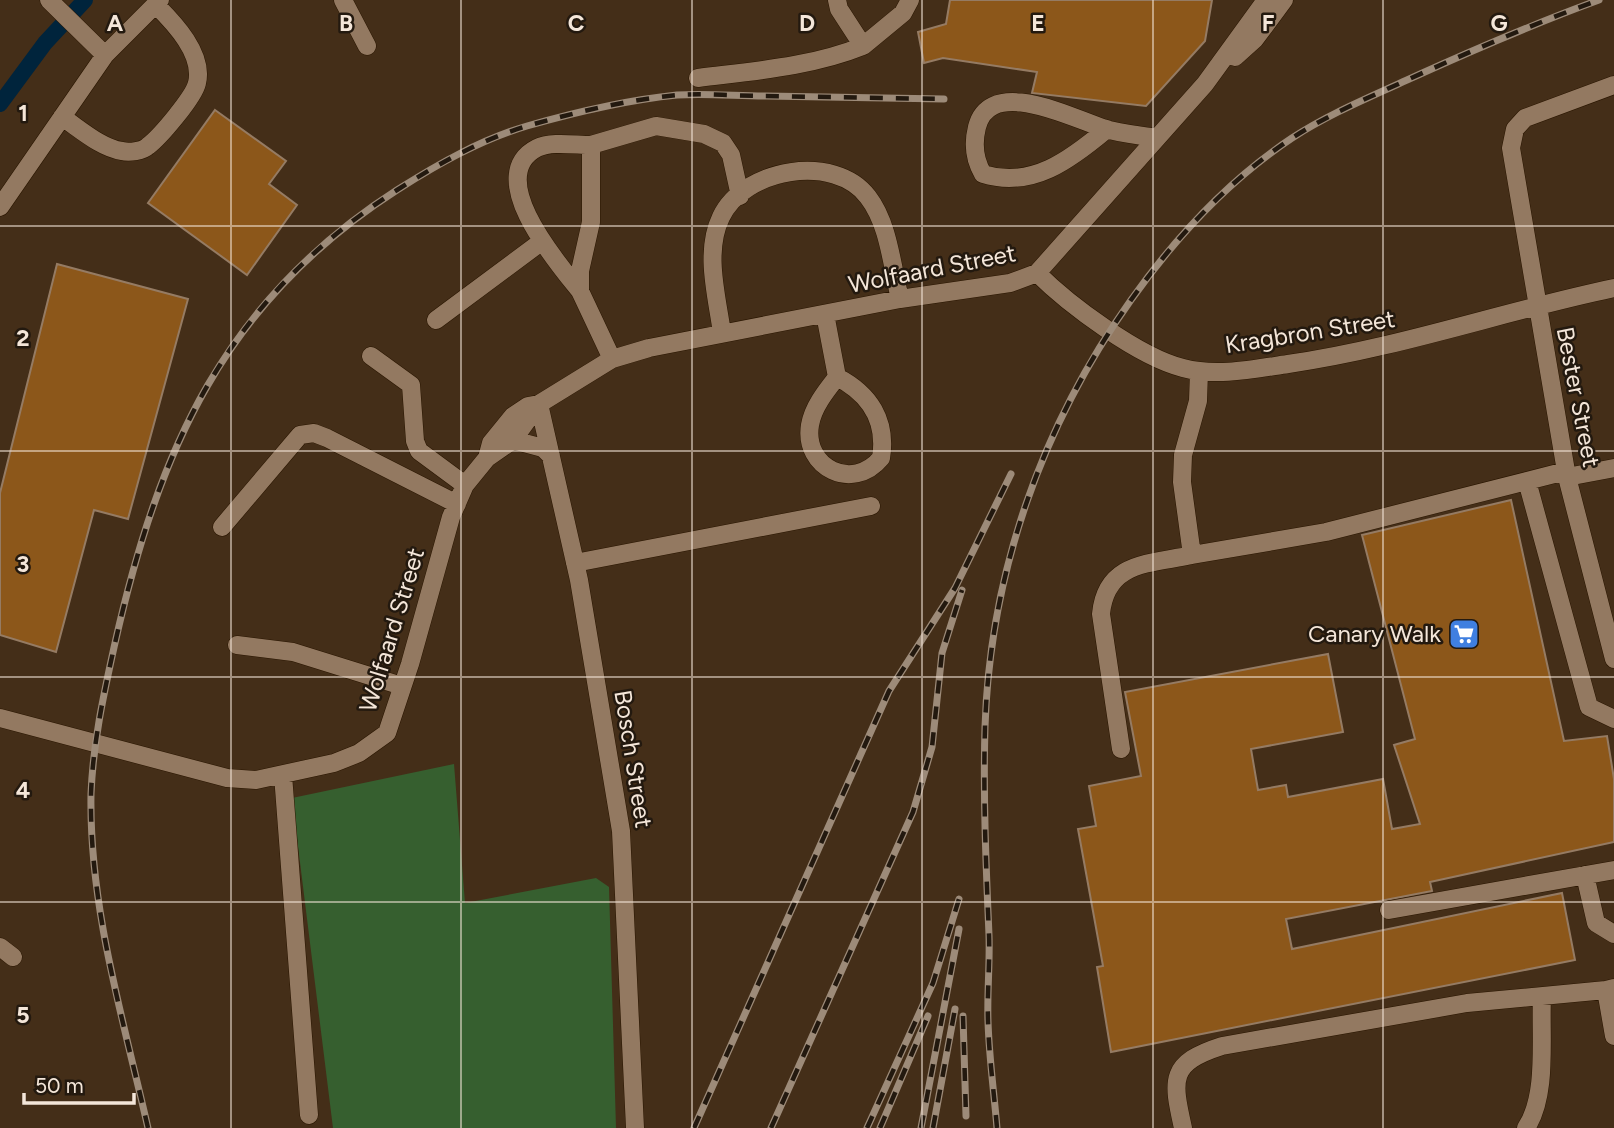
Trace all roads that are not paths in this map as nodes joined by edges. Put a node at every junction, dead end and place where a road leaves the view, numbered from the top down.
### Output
1 (343, 0) edge
2 (837, 0) edge
3 (910, 0) edge
4 (1266, 0) edge
5 (1283, 0) edge
6 (158, 2) edge
7 (53, 3) edge
8 (367, 46) dead end
9 (863, 46) junction
10 (106, 55) junction
11 (1220, 66) junction
12 (698, 78) dead end
13 (1614, 85) edge
14 (62, 117) junction
15 (1107, 129) junction
16 (1157, 138) junction
17 (591, 145) junction
18 (740, 196) junction
19 (0, 207) edge
20 (541, 242) junction
21 (1037, 273) junction
22 (1614, 288) edge
23 (580, 291) junction
24 (900, 299) junction
25 (1535, 304) junction
26 (825, 314) junction
27 (436, 320) dead end
28 (722, 333) junction
29 (371, 356) dead end
30 (612, 359) junction
31 (1199, 372) junction
32 (836, 377) junction
33 (539, 404) junction
34 (513, 440) junction
35 (551, 456) junction
36 (487, 458) junction
37 (1614, 468) edge
38 (1567, 474) junction
39 (1527, 481) junction
40 (465, 485) junction
41 (457, 504) junction
42 (871, 506) dead end
43 (222, 527) dead end
44 (1192, 555) junction
45 (575, 563) junction
46 (237, 645) dead end
47 (1614, 659) edge
48 (402, 686) junction
49 (0, 718) edge
50 (1614, 719) edge
51 (1121, 749) dead end
52 (283, 775) junction
53 (1614, 870) edge
54 (1585, 875) junction
55 (1389, 911) dead end
56 (1614, 934) edge
57 (1610, 989) edge
58 (1542, 997) junction
59 (1614, 1035) edge
60 (309, 1115) dead end
61 (635, 1128) edge
62 (1184, 1128) edge
63 (1526, 1128) edge

1 - 8 street
2 - 9 street
3 - 9 street
4 - 11 street, Wolfaard Street
5 - 11 street
6 - 10 street
6 - 14 street
7 - 10 street
9 - 12 street
10 - 14 street
11 - 16 street, Wolfaard Street
13 - 25 street, Bester Street
14 - 19 street
15 - 15 street
15 - 16 street
16 - 21 street, Wolfaard Street
17 - 18 street
17 - 20 street
17 - 23 street
18 - 24 street
18 - 28 street
20 - 23 street
20 - 27 street
21 - 24 street, Wolfaard Street
21 - 31 street, Kragbron Street
22 - 25 street, Kragbron Street
23 - 30 street
24 - 26 street, Wolfaard Street
25 - 31 street, Kragbron Street
25 - 38 street, Bester Street
26 - 28 street, Wolfaard Street
26 - 32 street
28 - 30 street, Wolfaard Street
29 - 40 street
30 - 33 street, Wolfaard Street
31 - 44 street
32 - 32 street
33 - 34 street, Wolfaard Street
33 - 35 street, Bosch Street
33 - 36 street, Wolfaard Street
34 - 35 street
34 - 36 street, Wolfaard Street
35 - 45 street, Bosch Street
36 - 40 street, Wolfaard Street
37 - 38 street
38 - 39 street
38 - 47 street, Bester Street
39 - 44 street
39 - 50 street
40 - 41 street, Wolfaard Street
41 - 43 street
41 - 48 street, Wolfaard Street
42 - 45 street
44 - 51 street
45 - 61 street, Bosch Street
46 - 48 street
48 - 52 street, Wolfaard Street
49 - 52 street, Wolfaard Street
52 - 60 street
53 - 54 street
54 - 55 street
54 - 56 street
57 - 58 street
57 - 59 street
58 - 62 street
58 - 63 street

